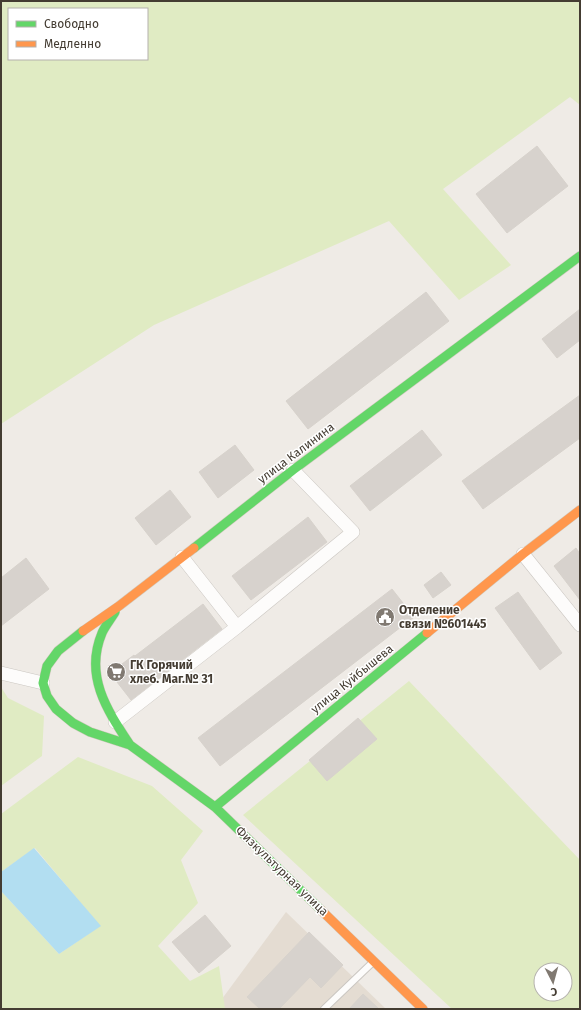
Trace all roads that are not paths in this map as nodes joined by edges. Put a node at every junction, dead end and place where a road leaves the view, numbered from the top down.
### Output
1 (580, 256) edge
2 (293, 470) junction
3 (580, 510) edge
4 (523, 554) junction
5 (182, 557) junction
6 (119, 606) junction
7 (580, 625) edge
8 (237, 627) junction
9 (71, 640) junction
10 (96, 654) junction
11 (1, 673) edge
12 (43, 683) junction
13 (115, 722) junction
14 (90, 732) junction
15 (130, 745) junction
16 (215, 807) junction
17 (375, 961) junction
18 (324, 1009) edge
19 (423, 1009) edge

1 - 2 main road, улица Калинина
2 - 5 main road, улица Калинина
2 - 8 street
3 - 4 main road, улица Куйбышева
4 - 7 street
4 - 16 main road, улица Куйбышева
5 - 6 main road, улица Калинина
5 - 8 street
6 - 9 main road, улица Калинина
6 - 10 main road, Физкультурная улица
8 - 13 street
9 - 10 main road
9 - 12 main road, улица Калинина
10 - 13 main road, Физкультурная улица
11 - 12 street
12 - 14 main road, Физкультурная улица
13 - 14 main road
13 - 15 main road, Физкультурная улица
14 - 15 main road, Физкультурная улица
15 - 16 main road, Физкультурная улица
16 - 17 main road, Физкультурная улица
17 - 18 lane
17 - 19 main road, Физкультурная улица

